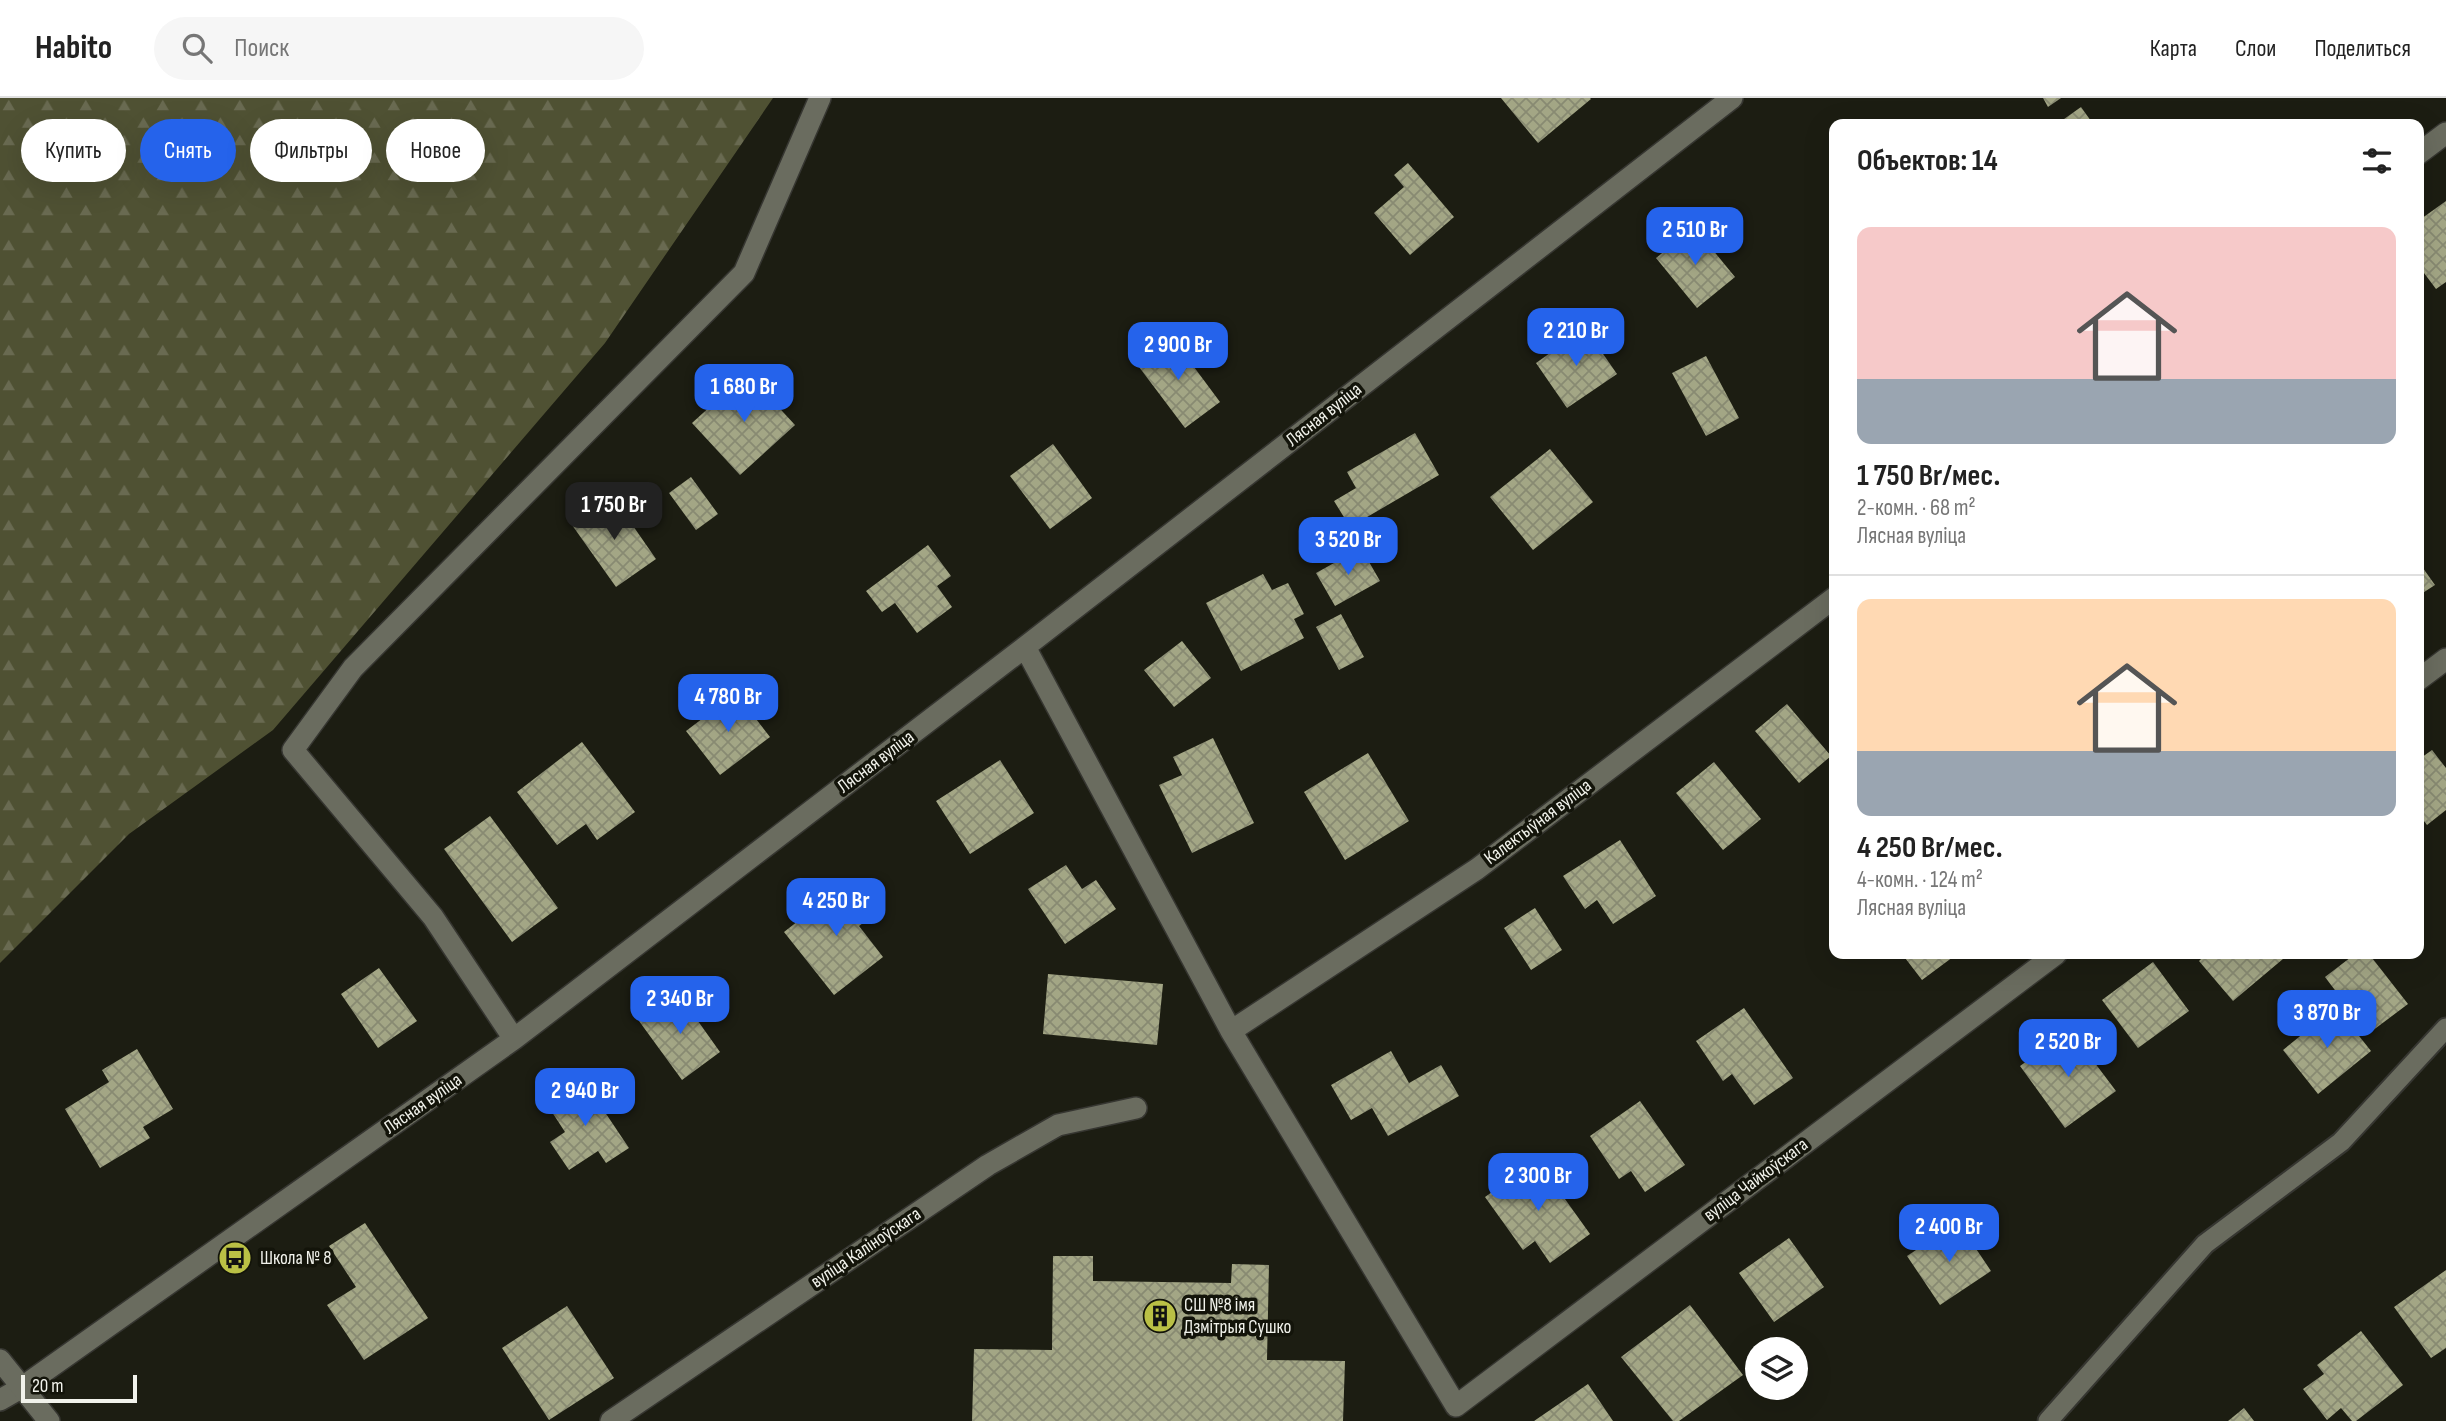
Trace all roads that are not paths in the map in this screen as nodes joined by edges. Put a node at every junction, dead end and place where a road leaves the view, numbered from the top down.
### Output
1 (820, 98) edge
2 (1732, 98) edge
3 (2446, 133) edge
4 (2424, 150) edge
5 (1829, 602) edge
6 (1025, 647) junction
7 (2446, 659) edge
8 (2424, 676) edge
9 (2049, 959) edge
10 (2446, 1028) edge
11 (1231, 1031) junction
12 (514, 1039) junction
13 (1136, 1108) dead end
14 (0, 1360) edge
15 (21, 1388) junction
16 (0, 1400) edge
17 (49, 1421) edge
18 (611, 1421) edge
19 (2048, 1421) edge

1 - 12 street
2 - 6 street, Лясная вуліца
3 - 4 street
5 - 11 street, Калектыўная вуліца
6 - 11 street
6 - 12 street, Лясная вуліца
7 - 8 street
9 - 11 street, вуліца Чайкоўскага
10 - 19 lane
12 - 15 street, Лясная вуліца
13 - 18 street, вуліца Каліноўскага
14 - 15 street
15 - 16 street, Лясная вуліца
15 - 17 street

